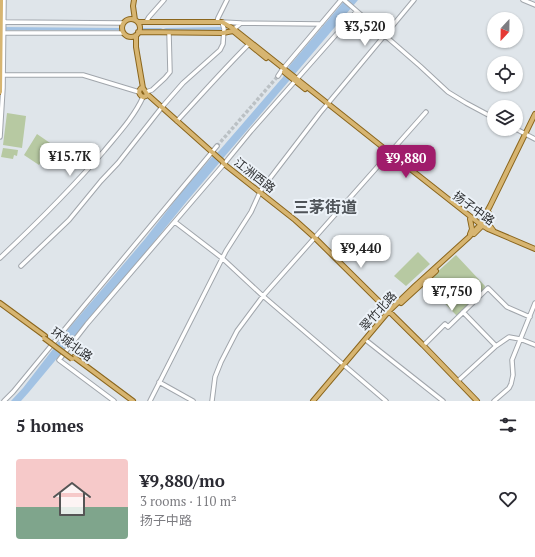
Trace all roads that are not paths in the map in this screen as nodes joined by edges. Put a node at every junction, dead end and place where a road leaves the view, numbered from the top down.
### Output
1 (3, 0) edge
2 (134, 0) edge
3 (164, 0) edge
4 (227, 0) edge
5 (343, 0) edge
6 (414, 0) edge
7 (523, 0) edge
8 (535, 5) edge
9 (133, 6) junction
10 (355, 10) junction
11 (128, 19) junction
12 (136, 21) junction
13 (2, 22) edge
14 (146, 22) junction
15 (217, 22) junction
16 (222, 22) junction
17 (123, 23) junction
18 (241, 23) junction
19 (321, 24) junction
20 (233, 30) junction
21 (2, 33) edge
22 (123, 33) junction
23 (169, 33) junction
24 (223, 33) junction
25 (137, 34) junction
26 (128, 36) junction
27 (385, 36) junction
28 (249, 44) junction
29 (284, 70) junction
30 (1, 75) edge
31 (278, 76) tunnel mouth
32 (296, 79) junction
33 (0, 92) edge
34 (143, 92) junction
35 (327, 105) junction
36 (162, 107) junction
37 (426, 112) dead end
38 (487, 114) edge
39 (535, 114) edge
40 (535, 119) edge
41 (177, 121) junction
42 (523, 132) edge
43 (527, 134) junction
44 (0, 136) edge
45 (535, 139) edge
46 (217, 146) tunnel mouth
47 (212, 153) junction
48 (389, 154) junction
49 (224, 163) junction
50 (260, 191) junction
51 (489, 212) junction
52 (470, 219) junction
53 (175, 222) junction
54 (481, 226) junction
55 (495, 232) junction
56 (315, 236) junction
57 (469, 237) junction
58 (535, 250) edge
59 (0, 258) edge
60 (222, 258) junction
61 (20, 266) dead end
62 (263, 296) junction
63 (535, 303) edge
64 (0, 304) edge
65 (391, 311) junction
66 (463, 312) junction
67 (530, 316) junction
68 (520, 338) junction
69 (367, 340) junction
70 (425, 344) junction
71 (535, 345) edge
72 (496, 346) junction
73 (73, 358) junction
74 (344, 366) junction
75 (460, 379) junction
76 (159, 382) junction
77 (0, 399) edge
78 (3, 401) edge
79 (114, 401) edge
80 (129, 401) edge
81 (133, 401) edge
82 (150, 401) edge
83 (192, 401) edge
84 (212, 401) edge
85 (315, 401) edge
86 (386, 401) edge
87 (443, 401) edge
88 (478, 401) edge
89 (481, 401) edge
90 (494, 401) edge

1 - 13 main road
2 - 9 main road
3 - 14 street
4 - 15 street
5 - 10 street
5 - 19 street
6 - 27 street
7 - 8 street
9 - 11 main road
9 - 12 main road
10 - 27 street
10 - 32 street
11 - 12 main road
11 - 17 main road
12 - 14 main road
12 - 25 main road
13 - 17 street
13 - 21 main road
14 - 15 main road
15 - 16 main road
16 - 18 street
16 - 20 main road
16 - 24 street
17 - 22 main road
18 - 19 street
18 - 20 street
19 - 29 street
20 - 24 main road
20 - 28 main road
20 - 29 main road
21 - 22 street
21 - 30 main road
22 - 26 main road
23 - 24 main road
23 - 25 main road
23 - 34 street
24 - 36 street
25 - 26 main road
25 - 34 main road
26 - 34 main road
27 - 35 street
27 - 38 street
28 - 29 main road
28 - 41 street
29 - 31 street
29 - 32 main road, 扬子中路
30 - 33 main road
30 - 34 street
30 - 44 street
32 - 35 main road, 扬子中路
32 - 49 street
34 - 36 main road, 江洲西路
34 - 59 street
35 - 48 main road, 扬子中路
35 - 50 street
36 - 41 main road, 江洲西路
36 - 61 street
37 - 48 street
39 - 43 main road
40 - 43 main road
41 - 47 main road, 江洲西路
42 - 43 street
43 - 45 street
43 - 51 main road
43 - 54 main road
46 - 47 street
47 - 49 main road, 江洲西路
47 - 78 street
48 - 52 main road, 扬子中路
48 - 54 main road, 扬子中路
48 - 56 street
49 - 50 main road, 江洲西路
49 - 53 street
50 - 56 main road, 江洲西路
50 - 60 street
51 - 54 main road
51 - 55 main road
52 - 54 main road, 扬子中路
52 - 57 main road
53 - 60 street
53 - 79 street
54 - 55 main road, 扬子中路
54 - 57 main road, 翠竹北路
54 - 58 main road, 扬子中路
54 - 65 main road, 翠竹北路
55 - 58 main road, 扬子中路
56 - 62 street
56 - 65 main road, 江洲西路
57 - 65 main road, 翠竹北路
60 - 62 street
60 - 76 street
62 - 74 street
62 - 84 street
63 - 67 street
64 - 73 main road, 环城北路, bridge
65 - 69 main road, 翠竹北路
65 - 70 main road, 江洲西路
65 - 74 main road, 翠竹北路
65 - 88 main road, 江洲西路
66 - 67 street
66 - 70 street
66 - 72 street
67 - 68 street
68 - 71 street
68 - 72 street
68 - 90 street
69 - 74 main road, 翠竹北路
69 - 87 street
70 - 75 main road, 江洲西路
72 - 75 street
73 - 80 main road, 环城北路
73 - 81 main road, 环城北路
74 - 85 main road, 翠竹北路
74 - 86 street
75 - 89 main road, 江洲西路
76 - 82 street
76 - 83 street
77 - 78 street

